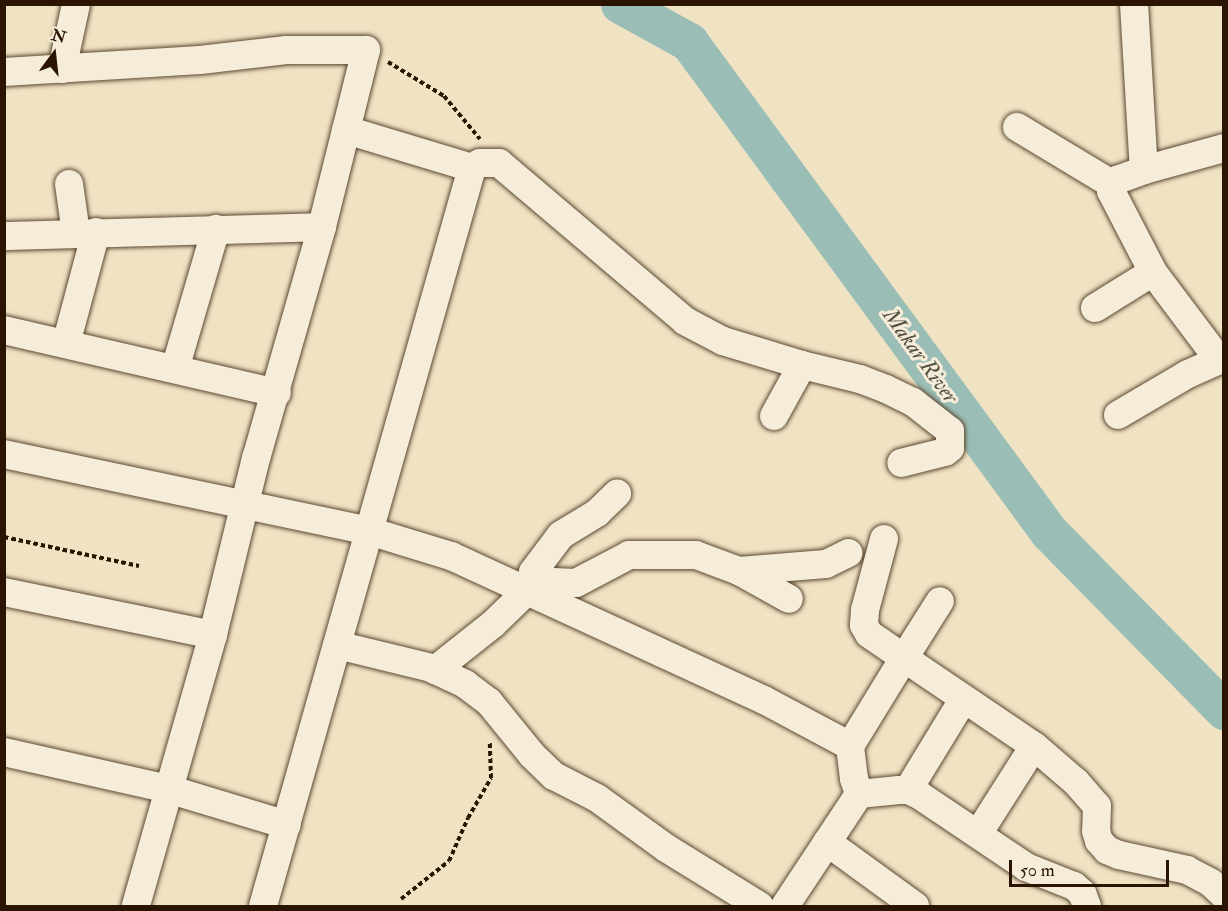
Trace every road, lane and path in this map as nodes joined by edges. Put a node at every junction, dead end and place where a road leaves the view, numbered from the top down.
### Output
1 (76, 4) edge
2 (1134, 4) edge
3 (366, 50) junction
4 (62, 69) junction
5 (4, 72) edge
6 (1017, 127) dead end
7 (346, 130) junction
8 (1224, 148) edge
9 (485, 166) junction
10 (1144, 170) junction
11 (69, 184) dead end
12 (1113, 185) junction
13 (322, 227) junction
14 (216, 229) junction
15 (86, 232) junction
16 (4, 236) edge
17 (1153, 272) junction
18 (1095, 308) dead end
19 (4, 330) edge
20 (66, 344) junction
21 (1221, 359) edge
22 (802, 365) junction
23 (175, 369) junction
24 (277, 393) junction
25 (1118, 415) dead end
26 (774, 416) dead end
27 (4, 454) edge
28 (901, 463) dead end
29 (617, 494) dead end
30 (245, 506) junction
31 (369, 531) junction
32 (4, 537) edge
33 (884, 538) dead end
34 (849, 554) dead end
35 (139, 566) dead end
36 (740, 571) junction
37 (529, 586) junction
38 (4, 592) edge
39 (789, 599) dead end
40 (940, 601) dead end
41 (213, 635) junction
42 (337, 645) junction
43 (904, 658) junction
44 (435, 670) junction
45 (963, 700) junction
46 (489, 702) junction
47 (850, 746) junction
48 (1034, 746) junction
49 (4, 752) edge
50 (168, 789) junction
51 (908, 790) junction
52 (859, 794) junction
53 (287, 825) junction
54 (978, 834) junction
55 (827, 842) junction
56 (1224, 895) edge
57 (401, 899) dead end
58 (135, 906) edge
59 (263, 906) edge
60 (760, 906) edge
61 (785, 906) edge
62 (915, 906) edge
63 (1087, 906) edge

1 - 4 street
2 - 10 street
3 - 4 street
3 - 7 street
3 - 9 path
4 - 5 street
6 - 12 street
7 - 9 street
7 - 13 street
8 - 10 street
9 - 22 street
9 - 31 street
10 - 12 street
11 - 15 street
12 - 17 street
13 - 14 street
13 - 24 street
14 - 15 street
14 - 23 street
15 - 16 street
15 - 20 street
17 - 18 street
17 - 21 street
19 - 20 street
20 - 23 street
21 - 25 street
22 - 26 street
22 - 28 street
23 - 24 street
24 - 30 street
27 - 30 street
29 - 37 street
30 - 31 street
30 - 41 street
31 - 37 street
31 - 42 street
32 - 35 path
33 - 43 street
34 - 36 street
36 - 37 street
36 - 39 street
37 - 44 street
37 - 47 street
38 - 41 street
40 - 43 street
41 - 50 street
42 - 44 street
42 - 53 street
43 - 45 street
43 - 47 street
44 - 46 street
45 - 48 street
45 - 51 street
46 - 57 path
46 - 60 street
47 - 52 street
48 - 54 street
48 - 56 street
49 - 50 street
50 - 53 street
50 - 58 street
51 - 52 street
51 - 54 street
52 - 55 street
53 - 59 street
54 - 63 street
55 - 61 street
55 - 62 street

